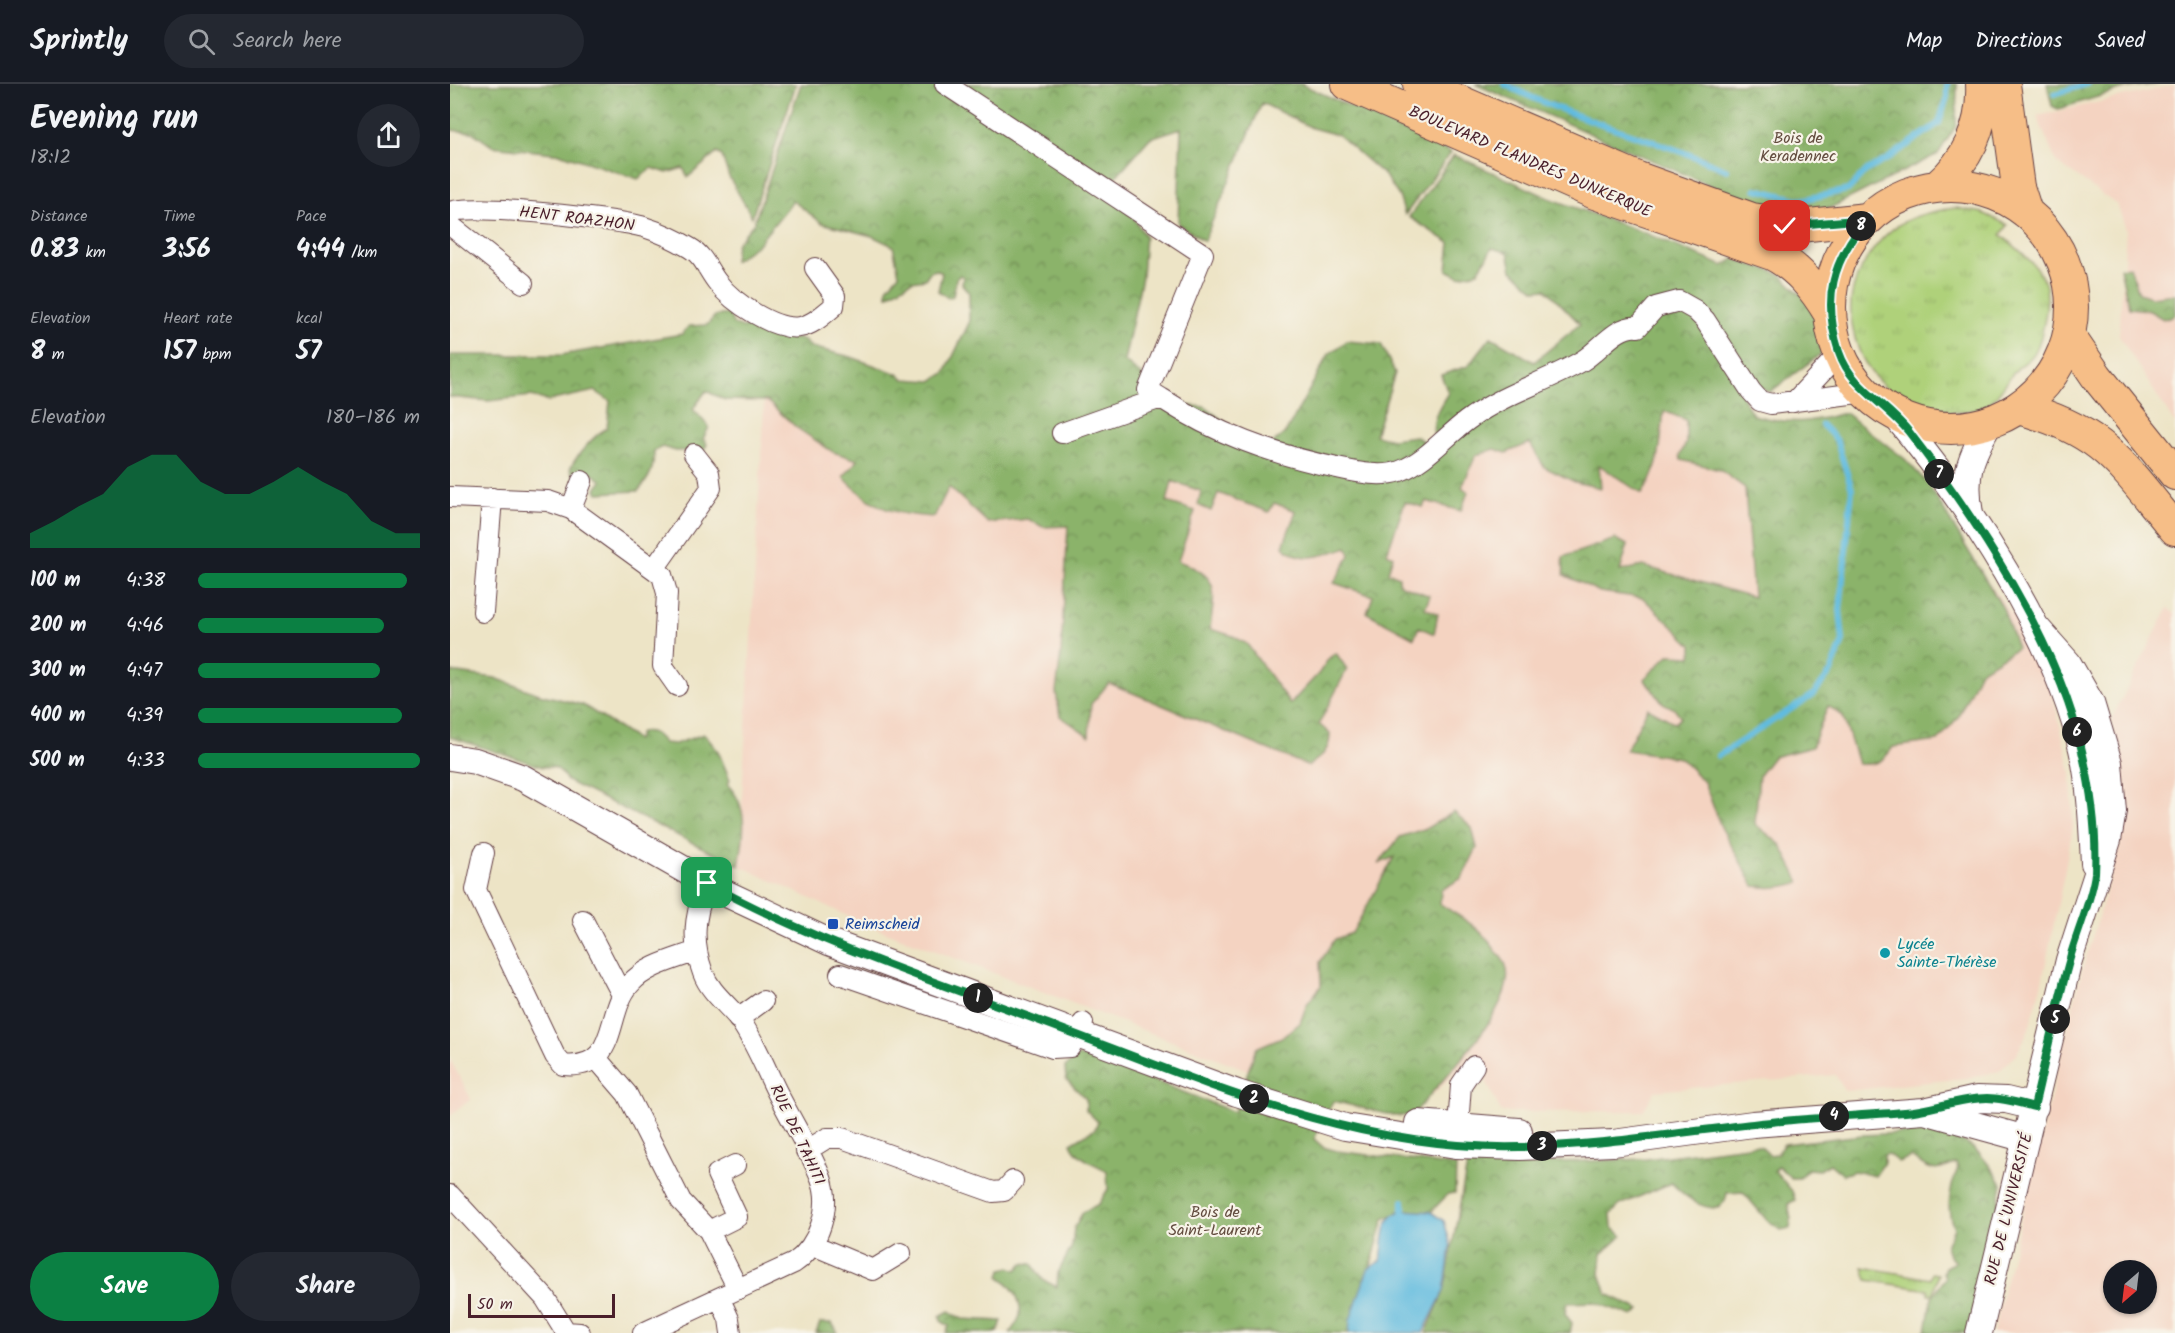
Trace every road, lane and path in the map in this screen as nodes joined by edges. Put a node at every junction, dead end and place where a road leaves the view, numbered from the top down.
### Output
1 (945, 84) edge
2 (1347, 84) edge
3 (1419, 84) edge
4 (1982, 84) edge
5 (2004, 84) edge
6 (1938, 186) junction
7 (450, 212) edge
8 (2026, 212) junction
9 (1867, 219) junction
10 (450, 225) edge
11 (815, 268) dead end
12 (523, 283) dead end
13 (1830, 314) junction
14 (2069, 336) junction
15 (1840, 353) junction
16 (1866, 392) junction
17 (1161, 398) junction
18 (1794, 402) junction
19 (2018, 408) junction
20 (1893, 413) junction
21 (1989, 424) junction
22 (1062, 433) dead end
23 (694, 454) dead end
24 (2175, 474) edge
25 (582, 481) dead end
26 (450, 497) edge
27 (492, 498) junction
28 (571, 509) junction
29 (1971, 517) junction
30 (2175, 529) edge
31 (654, 569) junction
32 (483, 612) dead end
33 (677, 686) dead end
34 (450, 744) edge
35 (450, 757) edge
36 (484, 853) dead end
37 (710, 878) junction
38 (583, 920) dead end
39 (697, 951) junction
40 (876, 954) junction
41 (840, 974) dead end
42 (881, 989) junction
43 (622, 995) junction
44 (763, 1001) dead end
45 (738, 1019) junction
46 (1081, 1029) junction
47 (596, 1058) junction
48 (1474, 1066) dead end
49 (2034, 1107) junction
50 (1924, 1111) junction
51 (1457, 1136) junction
52 (2026, 1140) junction
53 (806, 1151) junction
54 (735, 1165) dead end
55 (1013, 1181) dead end
56 (450, 1195) edge
57 (709, 1231) junction
58 (813, 1245) junction
59 (901, 1253) dead end
60 (738, 1289) junction
61 (720, 1299) junction
62 (570, 1333) edge
63 (643, 1333) edge
64 (731, 1333) edge
65 (1979, 1333) edge

1 - 17 street
2 - 13 main road, BOULEVARD FLANDRES DUNKERQUE
3 - 9 main road, BOULEVARD FLANDRES DUNKERQUE
4 - 6 main road
5 - 8 main road
6 - 8 main road
6 - 9 main road
7 - 11 street, HENT ROAZHON
8 - 14 main road
9 - 13 main road
10 - 12 street
13 - 15 main road
14 - 19 main road
14 - 24 main road
15 - 16 main road
15 - 18 street
16 - 18 street
16 - 20 main road
17 - 18 street
17 - 22 street
19 - 21 main road
19 - 30 main road
20 - 21 main road
20 - 29 street, RUE DE L'UNIVERSITÉ
21 - 29 street, RUE DE L'UNIVERSITÉ
23 - 31 street
25 - 28 street
26 - 27 street
27 - 28 street
27 - 32 street
28 - 31 street
29 - 49 street, RUE DE L'UNIVERSITÉ
31 - 33 street
34 - 37 street
35 - 37 street
36 - 47 street
37 - 39 street, RUE DE TAHITI
37 - 40 street
38 - 43 street
39 - 43 street
39 - 45 street, RUE DE TAHITI
40 - 42 street
40 - 46 street
41 - 42 street
42 - 46 street
43 - 47 street
44 - 45 street
45 - 53 street, RUE DE TAHITI
46 - 51 street
47 - 57 street
48 - 51 street
49 - 50 street
49 - 52 street, RUE DE L'UNIVERSITÉ
50 - 51 street
50 - 52 street
52 - 65 street, RUE DE L'UNIVERSITÉ
53 - 55 street
53 - 58 street, RUE DE TAHITI
54 - 57 street
56 - 62 street
57 - 60 street
58 - 59 street
58 - 60 street
60 - 61 street
61 - 63 street
61 - 64 street

